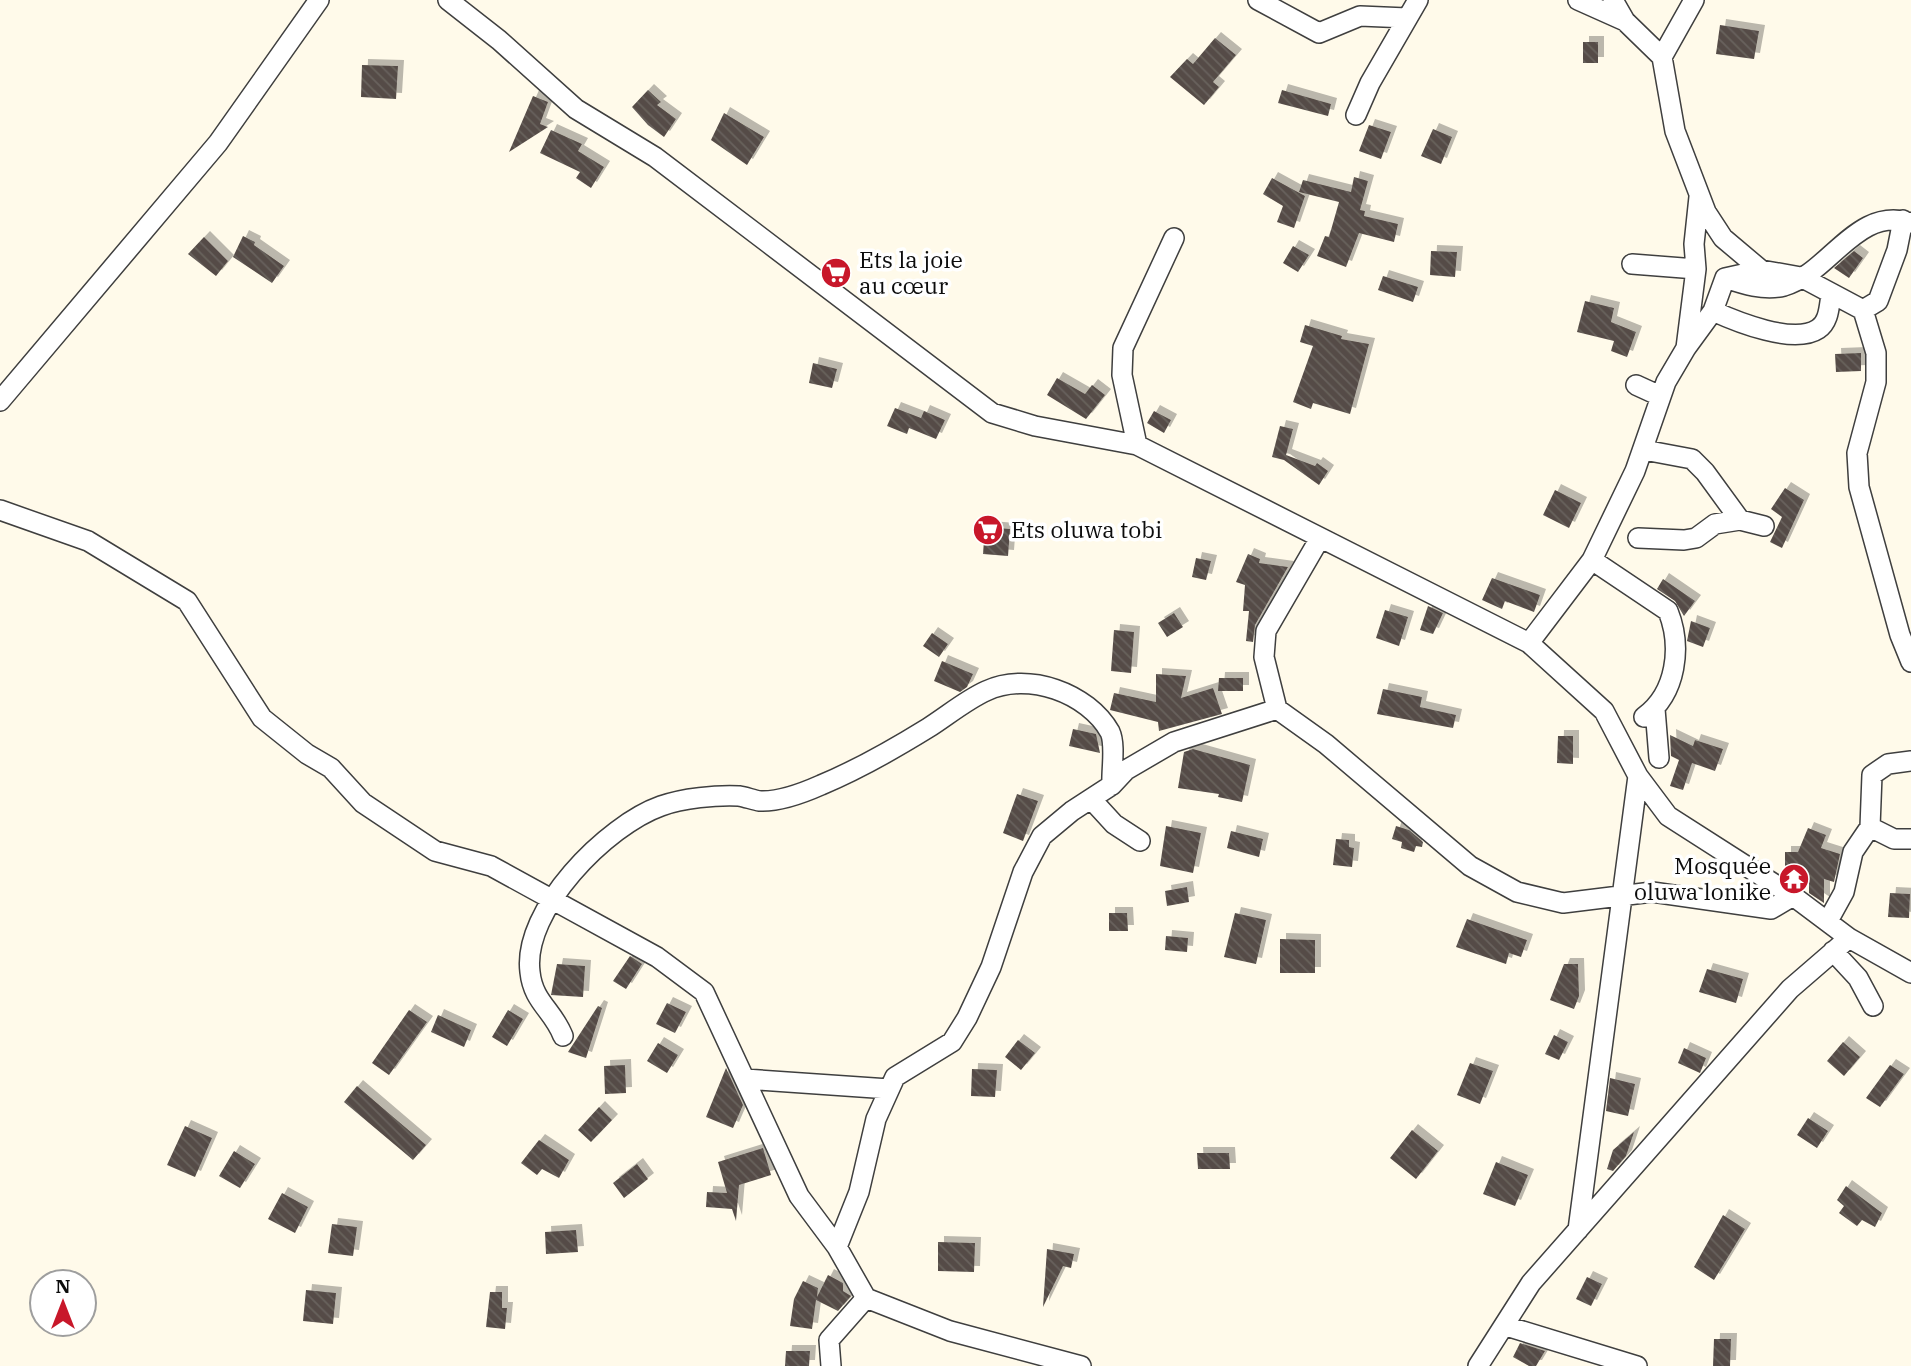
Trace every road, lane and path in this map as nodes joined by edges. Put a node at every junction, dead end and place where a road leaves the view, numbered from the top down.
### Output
1 (319, 0) edge
2 (448, 0) edge
3 (1258, 0) edge
4 (1418, 0) edge
5 (1578, 0) edge
6 (1613, 0) edge
7 (1694, 0) edge
8 (1407, 18) junction
9 (1625, 21) junction
10 (1662, 57) junction
11 (1356, 115) dead end
12 (1699, 197) junction
13 (1907, 221) edge
14 (1174, 238) dead end
15 (1723, 238) junction
16 (1632, 264) dead end
17 (1696, 269) junction
18 (1761, 270) junction
19 (1728, 276) junction
20 (1801, 276) junction
21 (1831, 295) junction
22 (1863, 310) junction
23 (1713, 311) junction
24 (1686, 348) junction
25 (1636, 385) dead end
26 (1660, 396) junction
27 (0, 401) edge
28 (1137, 445) junction
29 (1644, 450) junction
30 (0, 510) edge
31 (1740, 520) junction
32 (1764, 526) dead end
33 (1320, 538) junction
34 (1638, 538) dead end
35 (1592, 559) junction
36 (1529, 643) junction
37 (1911, 662) edge
38 (1277, 709) junction
39 (1659, 758) dead end
40 (1911, 761) edge
41 (1638, 776) junction
42 (1112, 785) junction
43 (1092, 800) junction
44 (1870, 827) junction
45 (1911, 839) edge
46 (1140, 841) dead end
47 (1793, 896) junction
48 (1620, 897) junction
49 (551, 900) junction
50 (1828, 921) junction
51 (1849, 938) junction
52 (1833, 951) junction
53 (1911, 973) edge
54 (1873, 1006) dead end
55 (563, 1035) dead end
56 (745, 1079) junction
57 (889, 1089) junction
58 (1578, 1230) junction
59 (836, 1247) junction
60 (866, 1298) junction
61 (1506, 1326) junction
62 (831, 1366) edge
63 (1081, 1366) edge
64 (1478, 1366) edge
65 (1637, 1366) edge

1 - 27 street
2 - 28 street
3 - 8 street
4 - 8 street
5 - 9 street
6 - 9 street
7 - 10 street
8 - 11 street
9 - 10 street
10 - 12 street
12 - 15 street
12 - 17 street
13 - 20 street
13 - 22 street
14 - 28 street
15 - 18 street
15 - 19 street
16 - 17 street
17 - 24 street
18 - 19 street
18 - 20 street
19 - 20 street
19 - 23 street
20 - 21 street
21 - 22 street
21 - 23 street
22 - 37 street
23 - 24 street
24 - 26 street
25 - 26 street
26 - 29 street
28 - 33 street
29 - 31 street
29 - 35 street
30 - 49 street
31 - 32 street
31 - 34 street
33 - 36 street
33 - 38 street
35 - 36 street
35 - 39 street
36 - 41 street
38 - 42 street
38 - 48 street
40 - 44 street
41 - 47 street
41 - 48 street
42 - 43 street
42 - 49 street
43 - 46 street
43 - 57 street
44 - 45 street
44 - 50 street
47 - 48 street
47 - 50 street
48 - 58 street
49 - 55 street
49 - 56 street
50 - 51 street
51 - 52 street
51 - 53 street
52 - 54 street
52 - 58 street
56 - 57 street
56 - 59 street
57 - 59 street
58 - 61 street
59 - 60 street
60 - 62 street
60 - 63 street
61 - 64 street
61 - 65 street

